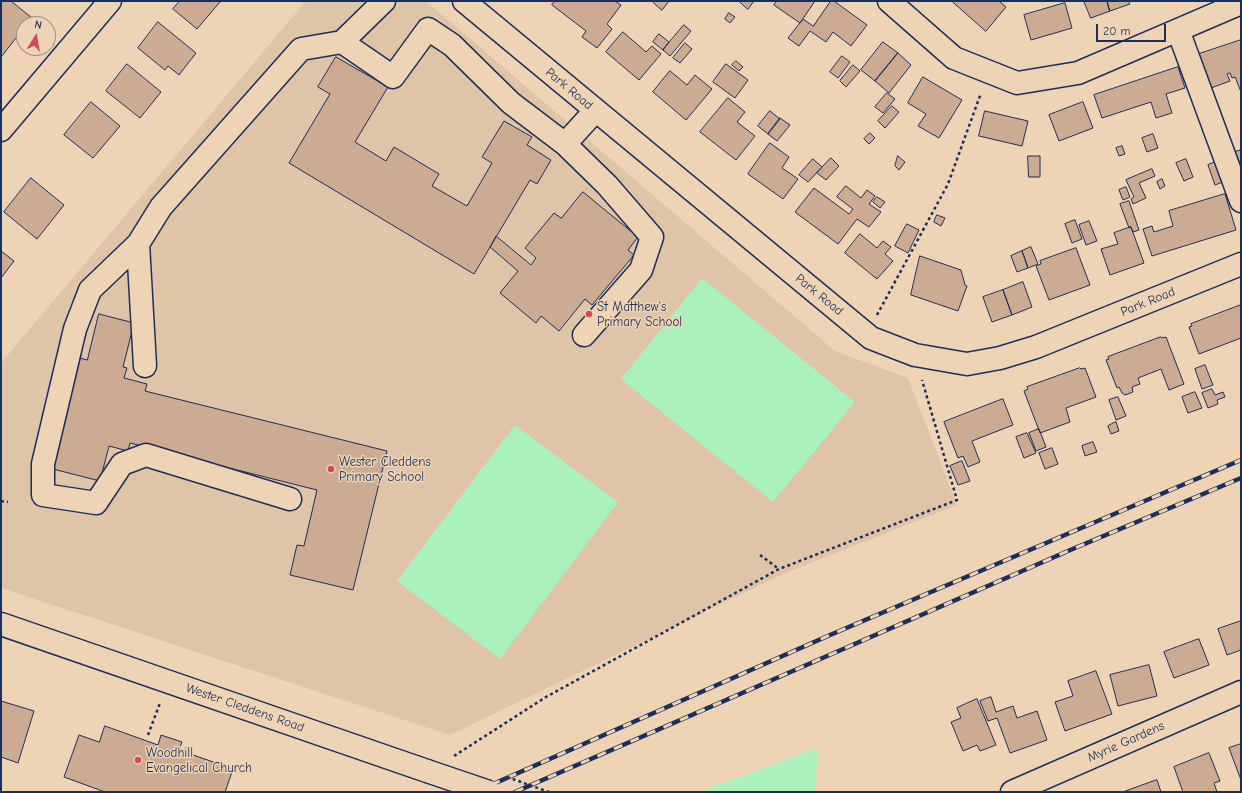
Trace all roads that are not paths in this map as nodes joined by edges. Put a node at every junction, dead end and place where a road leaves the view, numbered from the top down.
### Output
1 (110, 1) edge
2 (384, 1) edge
3 (464, 1) edge
4 (889, 1) edge
5 (1241, 3) edge
6 (1178, 30) junction
7 (342, 42) junction
8 (595, 110) junction
9 (1, 130) edge
10 (565, 144) junction
11 (1241, 201) edge
12 (138, 244) junction
13 (1241, 264) edge
14 (584, 335) dead end
15 (145, 366) dead end
16 (290, 499) dead end
17 (1, 624) edge
18 (1241, 692) edge
19 (489, 792) edge
20 (1012, 792) edge

1 - 9 street
2 - 7 street
3 - 8 street, Park Road
4 - 6 street
5 - 6 street
6 - 11 street
7 - 10 street
7 - 12 street
8 - 10 street
8 - 13 street, Park Road
10 - 14 street
12 - 15 street
12 - 16 street
17 - 19 street, Wester Cleddens Road, bridge
18 - 20 street, Myrie Gardens

